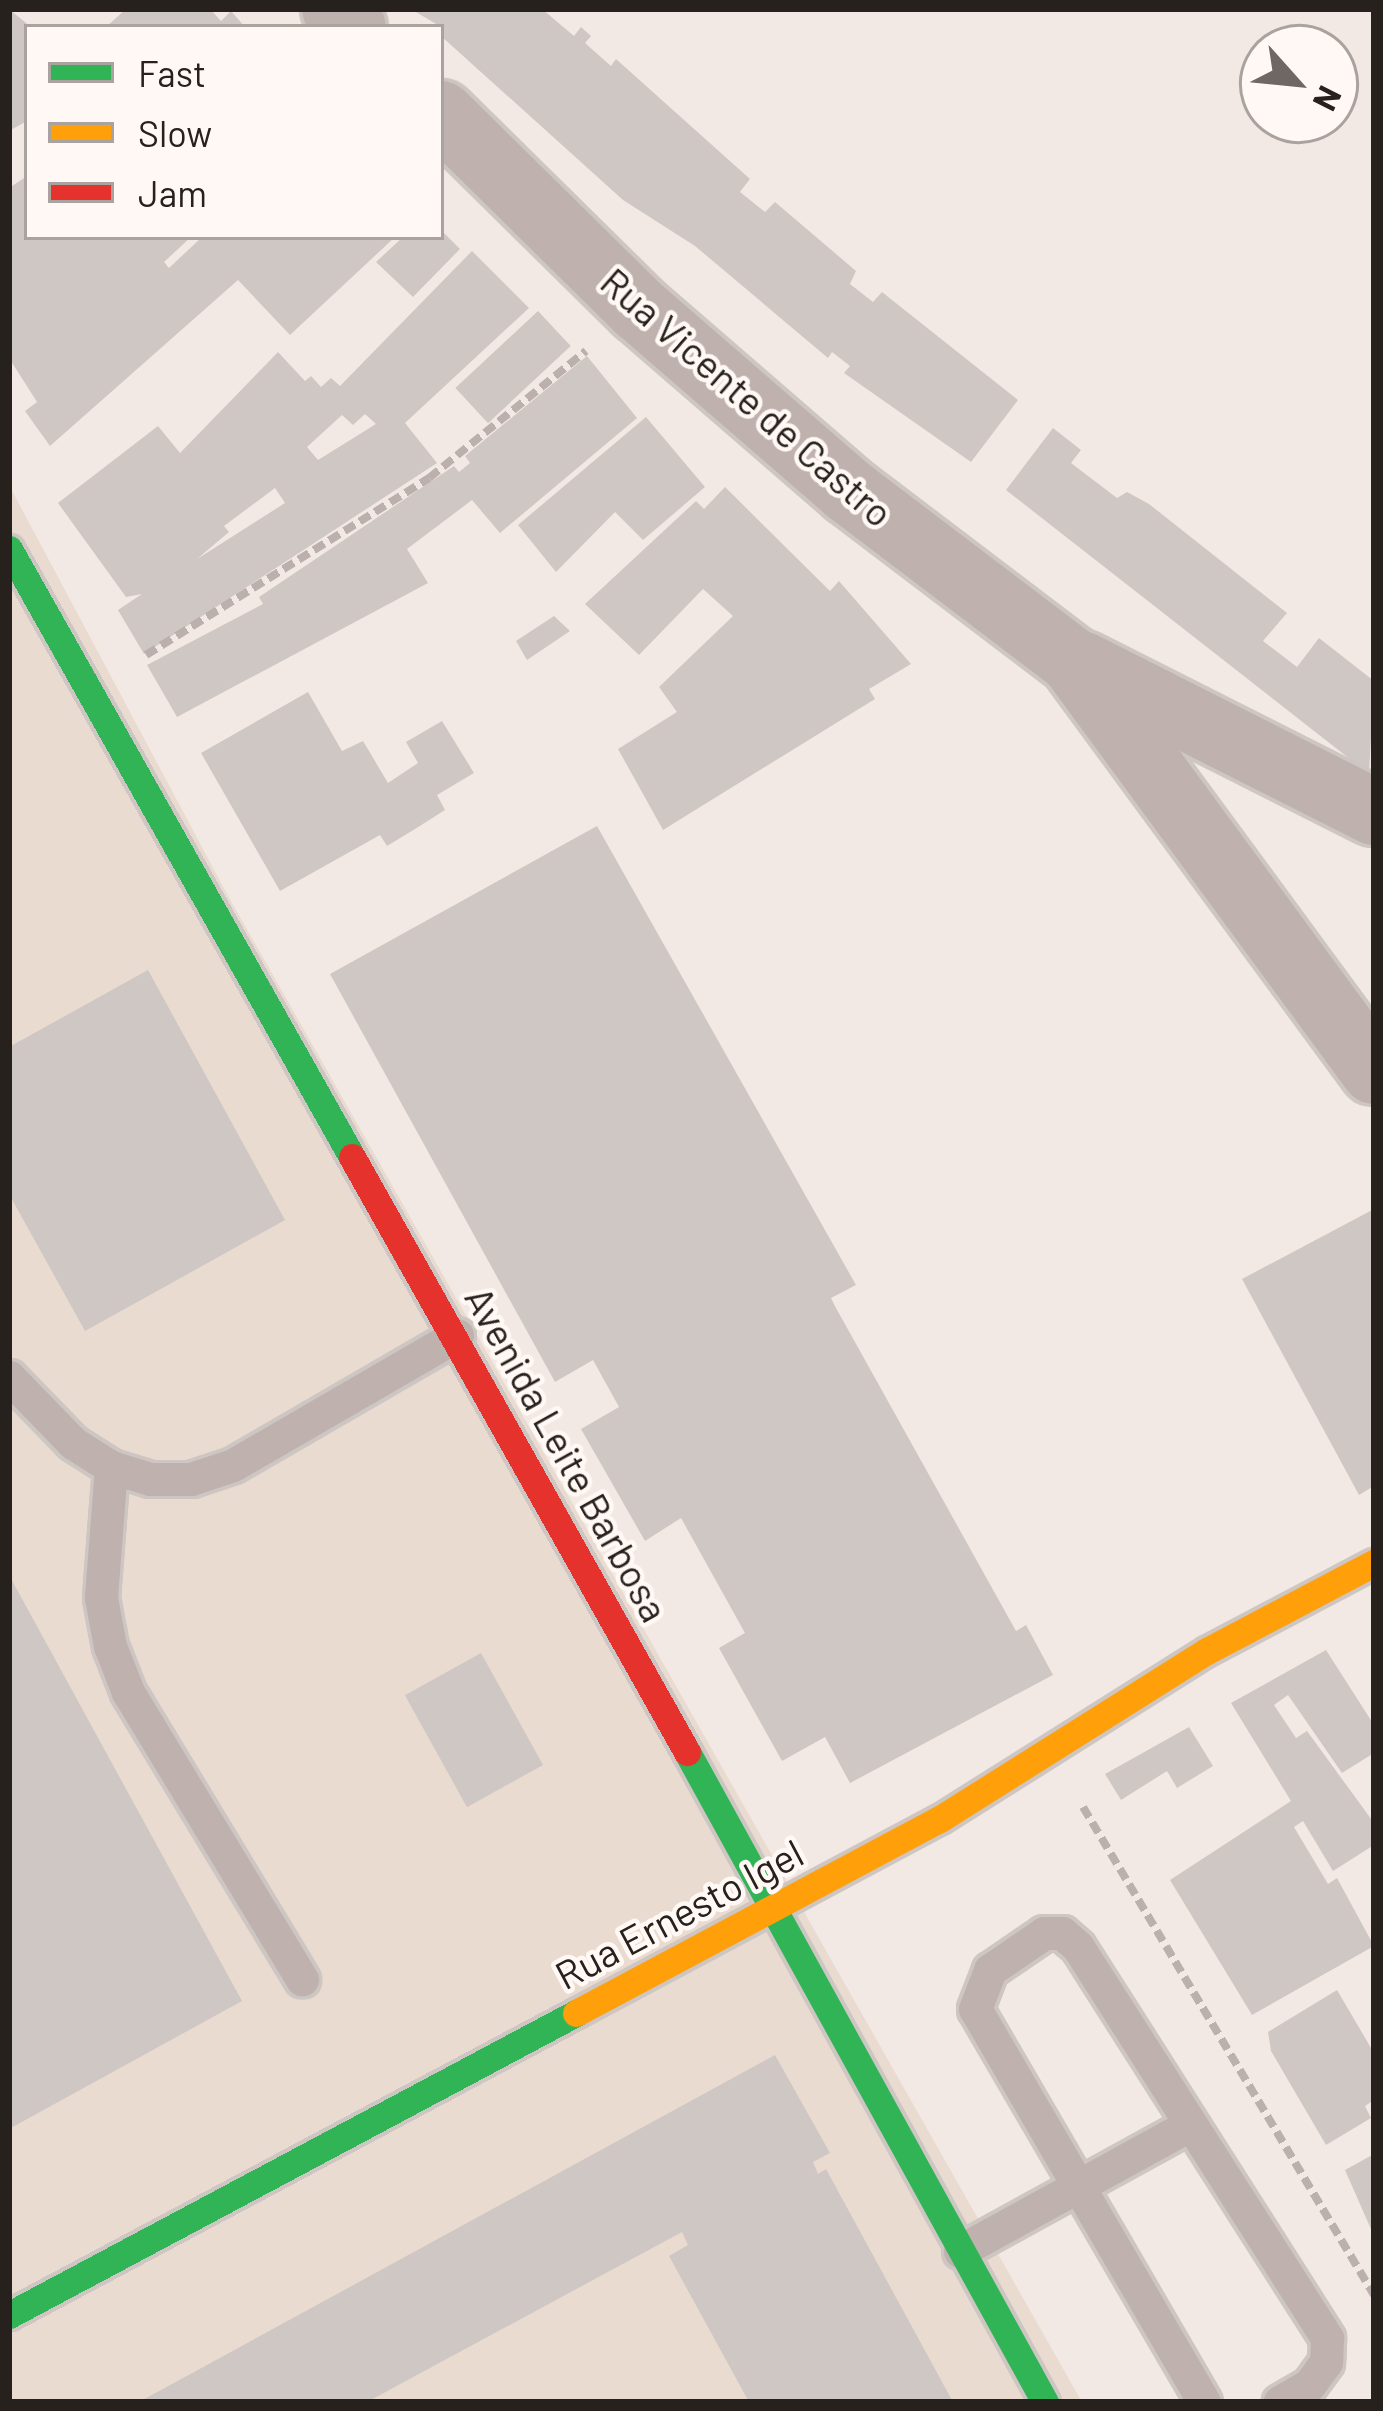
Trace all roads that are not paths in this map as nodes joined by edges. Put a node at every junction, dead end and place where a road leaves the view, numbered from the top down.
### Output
1 (444, 117) edge
2 (9, 550) edge
3 (1072, 660) junction
4 (1374, 812) edge
5 (1374, 1071) edge
6 (457, 1335) junction
7 (9, 1377) edge
8 (111, 1467) junction
9 (1374, 1563) edge
10 (774, 1907) junction
11 (302, 1979) dead end
12 (1190, 2126) junction
13 (1080, 2189) junction
14 (960, 2252) junction
15 (9, 2315) edge
16 (1045, 2402) edge
17 (1204, 2402) edge
18 (1280, 2402) edge

1 - 3 street, Rua Vicente de Castro
2 - 6 street, Avenida Leite Barbosa
3 - 4 street, Rua Vicente de Castro
3 - 5 street, Rua Vicente de Castro
6 - 8 lane
6 - 10 street, Avenida Leite Barbosa
7 - 8 lane
8 - 11 lane
9 - 10 street, Rua Ernesto Igel
10 - 14 street, Avenida Leite Barbosa
10 - 15 street, Rua Ernesto Igel
12 - 13 lane
12 - 13 lane
12 - 18 lane
13 - 14 lane
13 - 17 lane
14 - 16 street, Avenida Leite Barbosa

